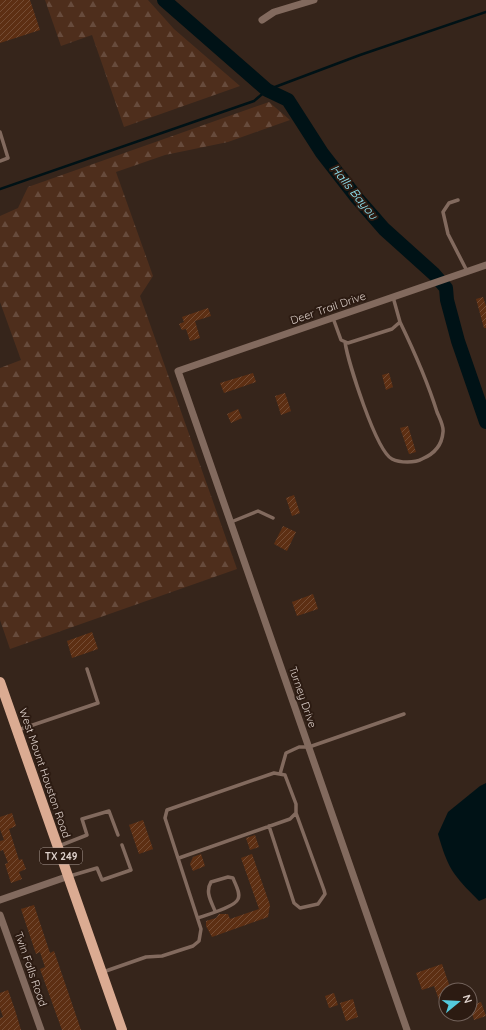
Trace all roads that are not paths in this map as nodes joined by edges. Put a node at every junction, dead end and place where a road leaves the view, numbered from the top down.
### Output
1 (314, 0) edge
2 (262, 20) dead end
3 (0, 132) edge
4 (0, 161) edge
5 (458, 200) dead end
6 (486, 265) edge
7 (467, 272) junction
8 (393, 297) junction
9 (333, 318) junction
10 (400, 322) junction
11 (345, 342) junction
12 (178, 371) joint
13 (273, 518) dead end
14 (230, 522) junction
15 (87, 669) dead end
16 (0, 682) edge
17 (404, 714) dead end
18 (17, 730) junction
19 (309, 747) junction
20 (280, 774) junction
21 (296, 813) junction
22 (269, 826) junction
23 (118, 835) dead end
24 (122, 845) dead end
25 (58, 847) junction
26 (179, 858) junction
27 (68, 876) junction
28 (0, 900) edge
29 (215, 911) junction
30 (0, 915) edge
31 (198, 918) junction
32 (102, 972) junction
33 (41, 1030) edge
34 (122, 1030) edge
35 (407, 1030) edge

1 - 2 street
3 - 4 lane
5 - 7 lane
6 - 7 street, Deer Trail Drive
7 - 8 street, Deer Trail Drive
8 - 9 street, Deer Trail Drive
8 - 10 lane
9 - 11 lane
9 - 12 street, Deer Trail Drive
10 - 11 lane
10 - 11 lane
12 - 14 street, Turney Drive
13 - 14 lane
14 - 19 street, Turney Drive
15 - 18 lane
16 - 18 main road, West Mount Houston Road / TX 249
17 - 19 lane
18 - 25 main road, West Mount Houston Road / TX 249
19 - 20 lane
19 - 35 street, Turney Drive
20 - 21 lane
20 - 26 lane
21 - 22 lane
21 - 22 lane
22 - 26 lane
23 - 25 lane
24 - 27 lane
25 - 27 main road, West Mount Houston Road / TX 249
26 - 31 lane
27 - 28 street
27 - 32 main road, West Mount Houston Road / TX 249
29 - 29 lane
29 - 31 lane
30 - 33 street, Twin Falls Road
31 - 32 lane
32 - 34 main road, West Mount Houston Road / TX 249

